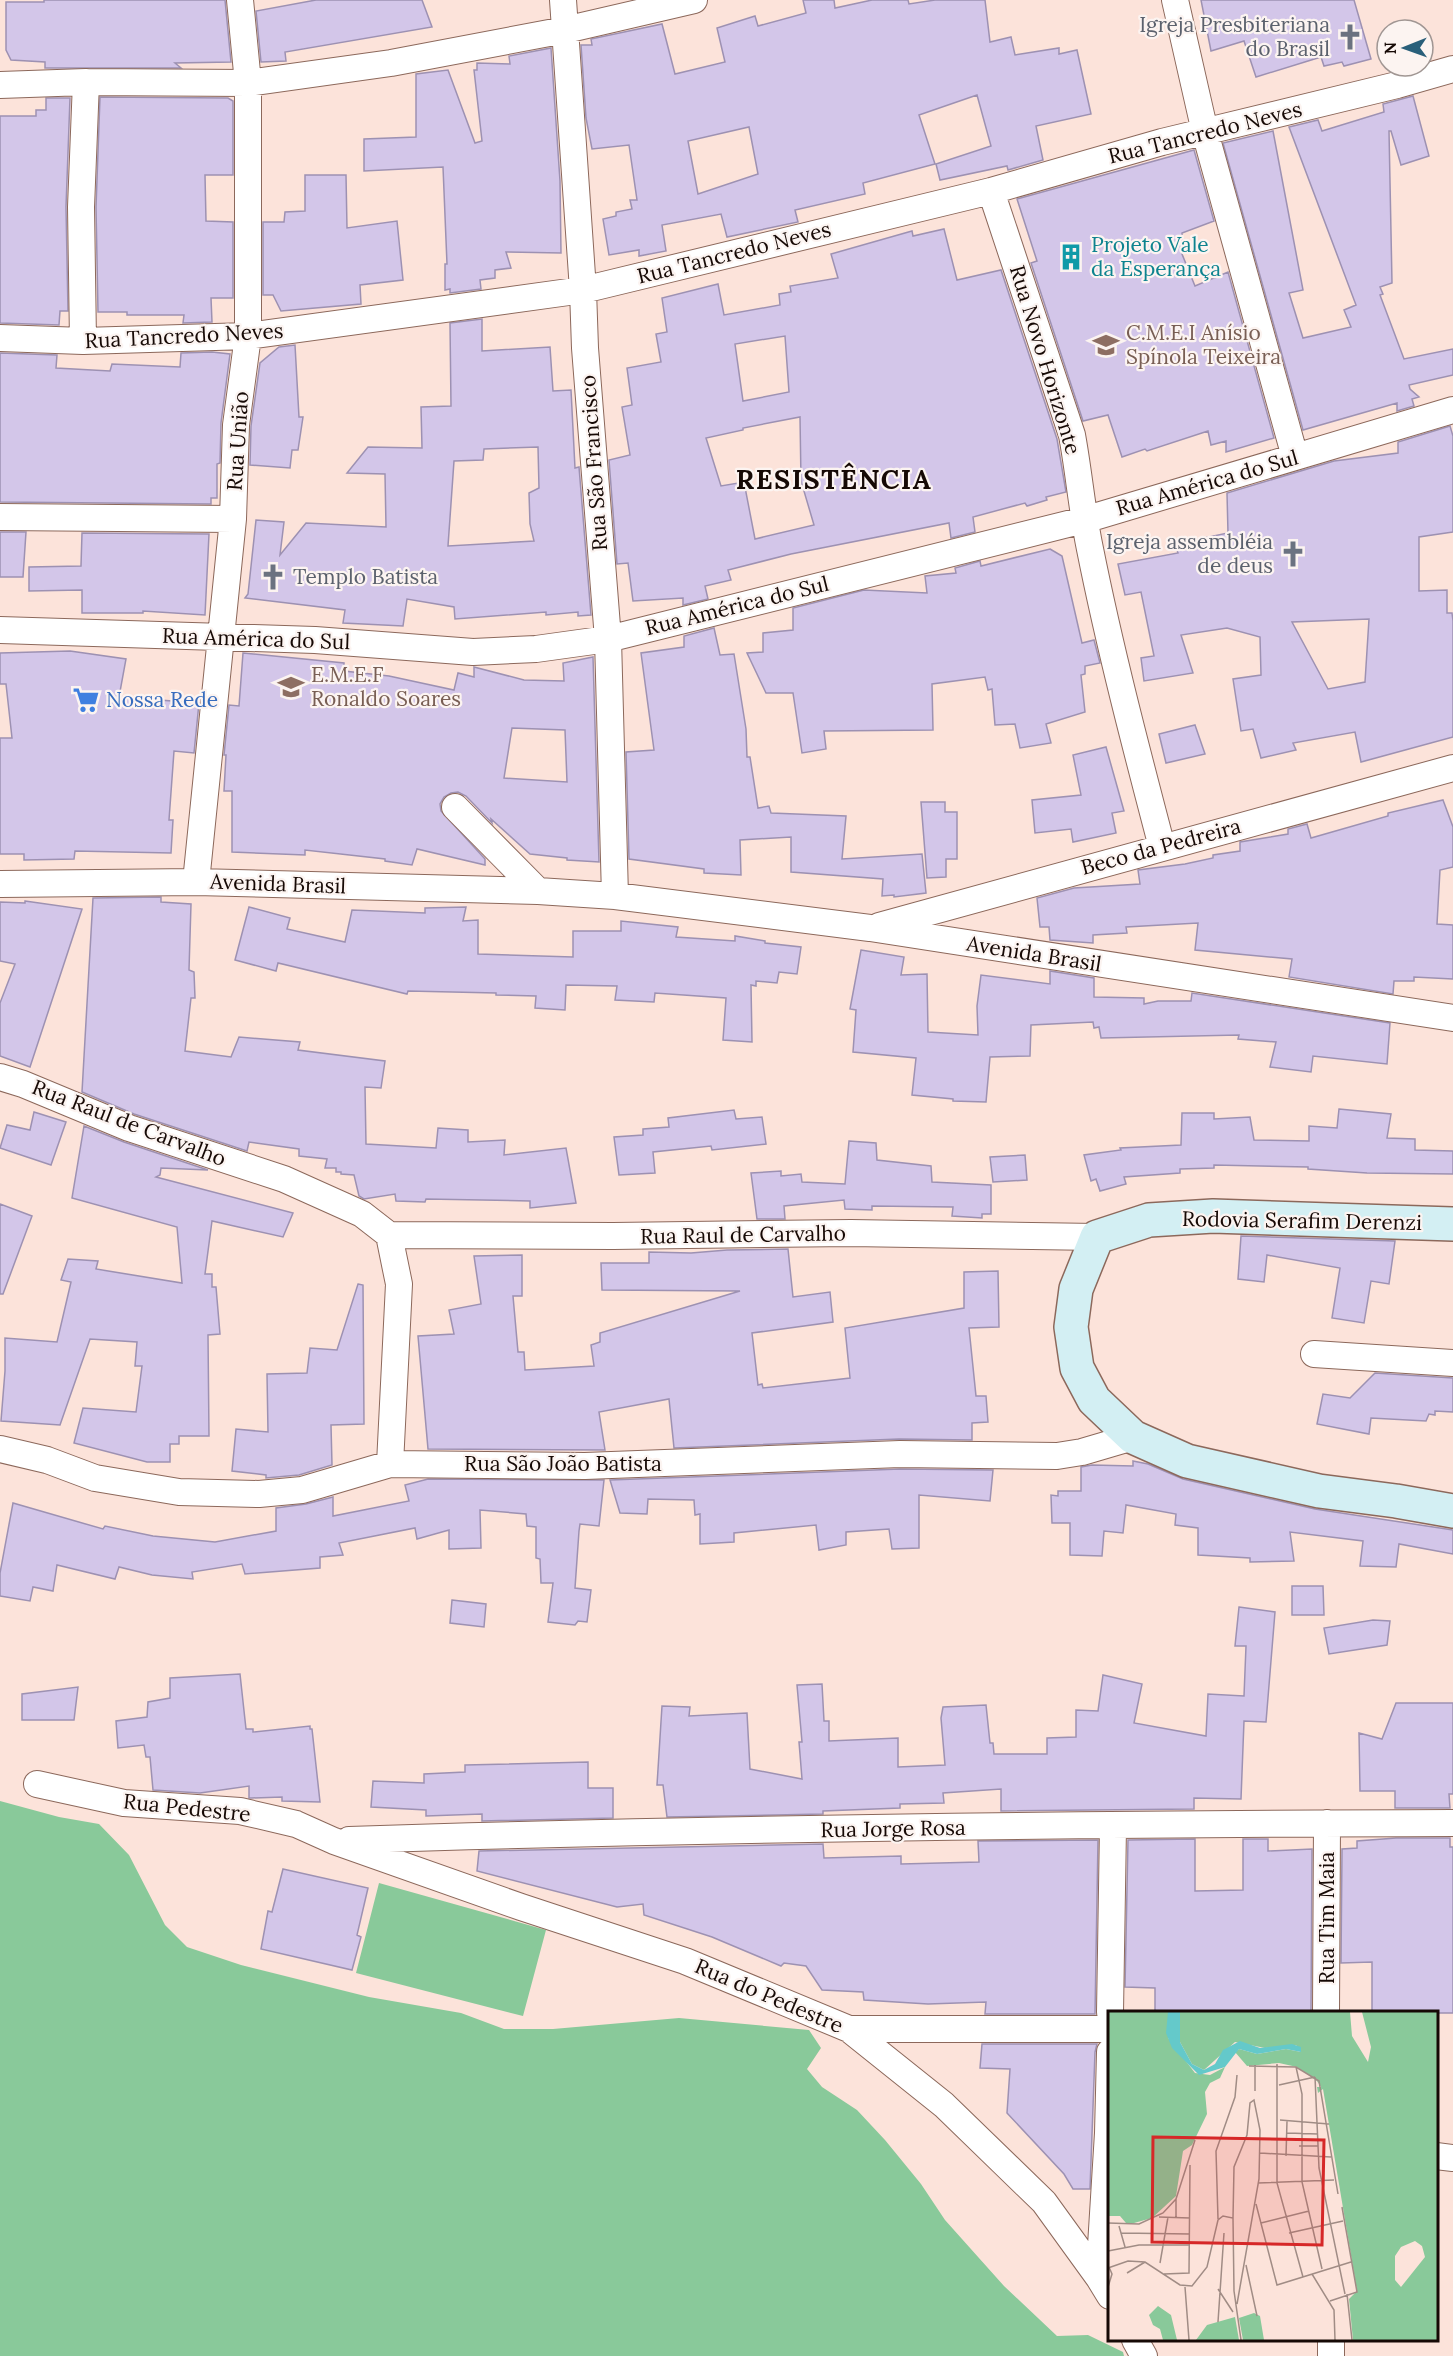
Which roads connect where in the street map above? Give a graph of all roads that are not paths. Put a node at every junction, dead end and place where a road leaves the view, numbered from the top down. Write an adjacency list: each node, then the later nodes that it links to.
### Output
1 (240, 0): 8 (street, Rua União)
2 (563, 0): 5 (street, Rua São Francisco)
3 (694, 0): 5 (street)
4 (1175, 0): 10 (street)
5 (565, 30): 8 (street); 12 (street, Rua São Francisco)
6 (1453, 69): 10 (street, Rua Tancredo Neves)
7 (86, 82): 8 (street); 9 (street); 15 (street)
8 (248, 83): 13 (street, Rua União)
9 (0, 85)
10 (1205, 132): 11 (street, Rua Tancredo Neves); 17 (street)
11 (991, 190): 12 (street, Rua Tancredo Neves); 20 (street, Rua Novo Horizonte)
12 (583, 290): 13 (street, Rua Tancredo Neves); 23 (street, Rua São Francisco)
13 (248, 336): 15 (street, Rua Tancredo Neves); 19 (street, Rua União)
14 (0, 338): 15 (street, Rua Tancredo Neves)
15 (83, 341)
16 (1453, 410): 17 (street, Rua América do Sul)
17 (1295, 457): 20 (street, Rua América do Sul)
18 (0, 517): 19 (street)
19 (233, 519): 22 (street, Rua União)
20 (1084, 520): 23 (street, Rua América do Sul); 26 (street, Rua Novo Horizonte)
21 (0, 630): 22 (street, Rua América do Sul)
22 (222, 637): 23 (street, Rua América do Sul); 27 (street, Rua União)
23 (608, 639): 30 (street, Rua São Francisco)
24 (1453, 768): 26 (street, Beco da Pedreira)
25 (455, 807): 29 (street)
26 (1162, 847): 31 (street, Beco da Pedreira)
27 (196, 882): 28 (street, Avenida Brasil); 29 (street, Avenida Brasil)
28 (0, 884)
29 (548, 891): 30 (street, Avenida Brasil)
30 (615, 896): 31 (street, Avenida Brasil)
31 (870, 928): 32 (street, Avenida Brasil)
32 (1453, 1018)
33 (0, 1077): 35 (street, Rua Raul de Carvalho)
34 (1453, 1224): 36 (main road, Rodovia Serafim Derenzi)
35 (389, 1235): 36 (street, Rua Raul de Carvalho); 41 (street)
36 (1097, 1237): 39 (main road)
37 (1314, 1354): 38 (street)
38 (1453, 1363)
39 (1134, 1437): 41 (street, Rua São João Batista); 42 (main road)
40 (0, 1449): 41 (street, Rua São João Batista)
41 (390, 1464)
42 (1453, 1511)
43 (37, 1784): 47 (street, Rua Pedestre)
44 (1327, 1822): 45 (street, Rua Jorge Rosa); 46 (street, Rua Jorge Rosa); 49 (street, Rua Tim Maia)
45 (1453, 1823)
46 (1113, 1827): 47 (street, Rua Jorge Rosa); 48 (street)
47 (334, 1841): 50 (street, Rua do Pedestre)
48 (1110, 2011)
49 (1326, 2011)
50 (849, 2029): 51 (street); 55 (street, Rua do Pedestre)
51 (1108, 2029)
52 (1438, 2156): 53 (street)
53 (1453, 2158)
54 (1108, 2164): 55 (street)
55 (1104, 2287)
56 (1136, 2341): 57 (street)
57 (1144, 2356)

